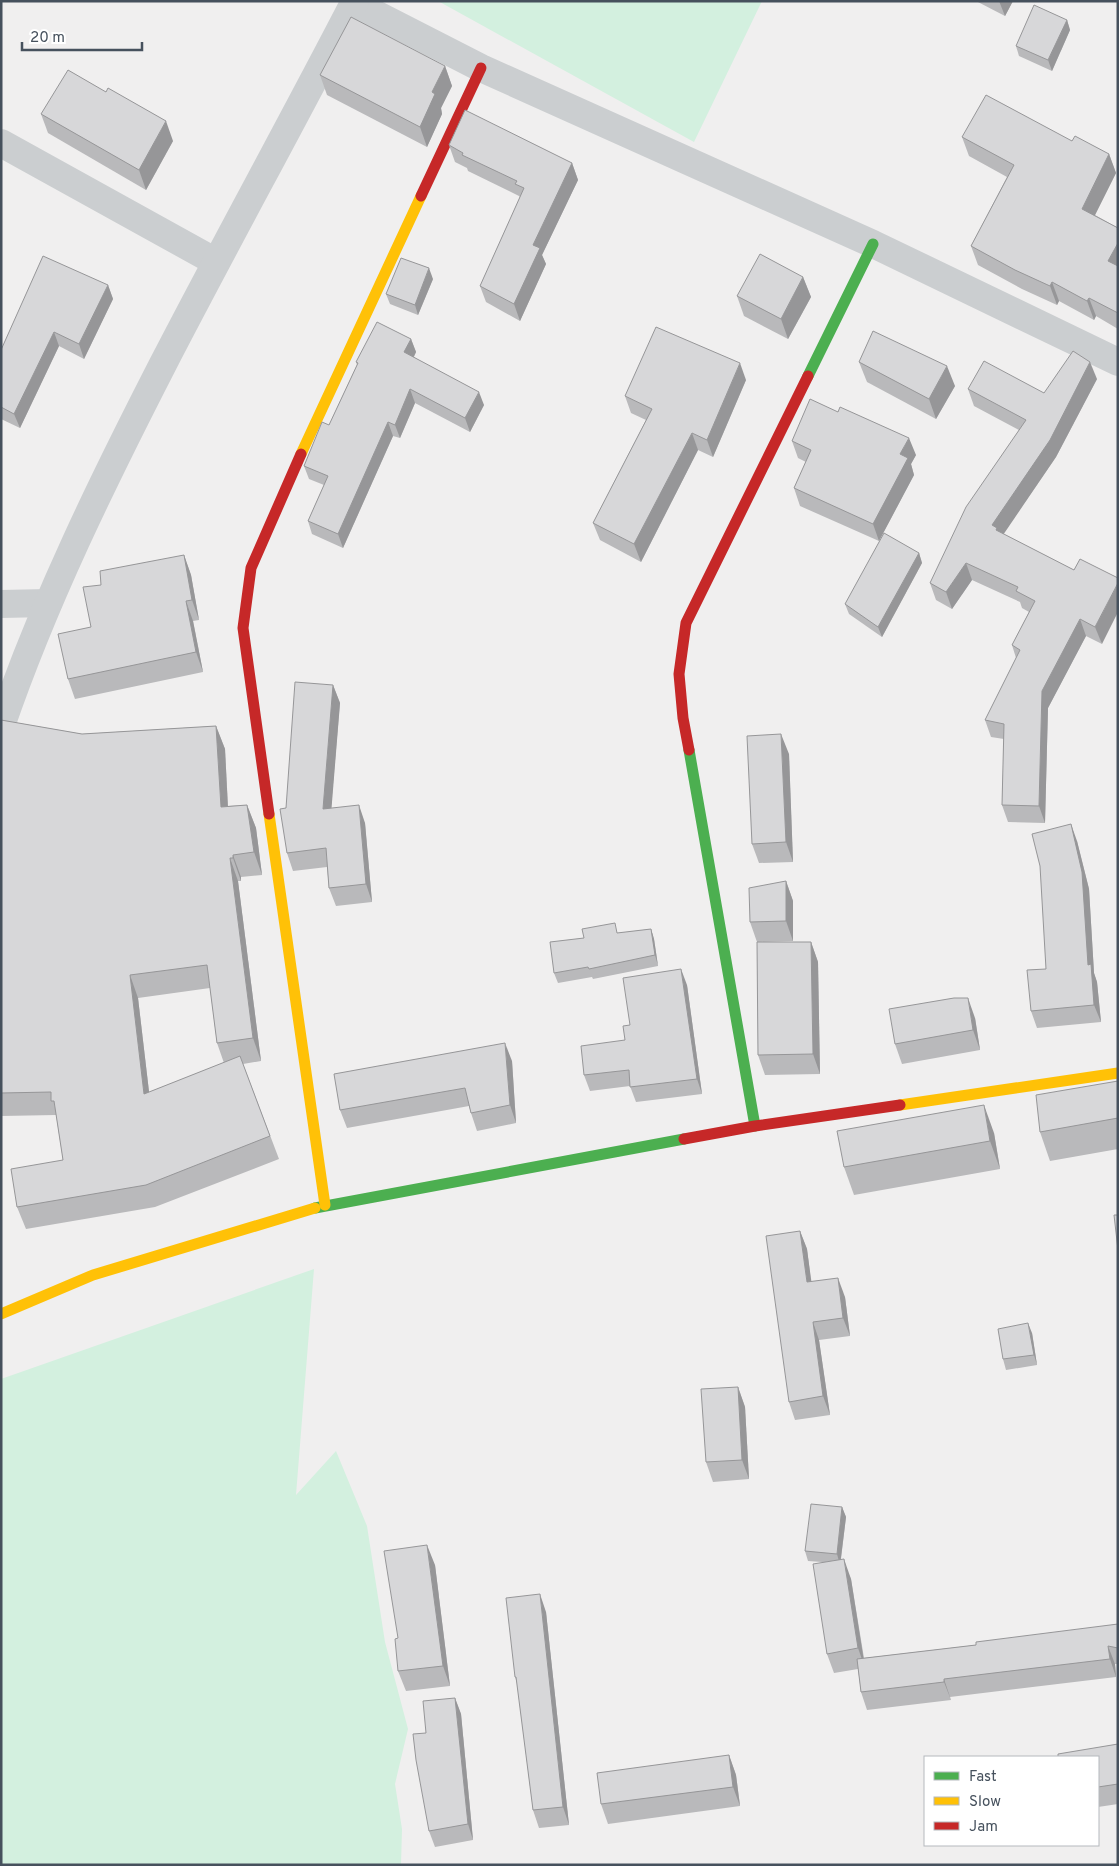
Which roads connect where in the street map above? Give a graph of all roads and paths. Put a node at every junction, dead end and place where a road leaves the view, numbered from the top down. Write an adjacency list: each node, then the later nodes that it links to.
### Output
1 (355, 2): 2 (street); 5 (street)
2 (481, 68): 4 (street); 12 (street)
3 (1, 143): 5 (street)
4 (873, 244): 6 (street); 11 (street)
5 (216, 262): 7 (street)
6 (1118, 362)
7 (48, 603): 8 (street); 9 (street)
8 (1, 604)
9 (1, 726)
10 (1118, 1073): 11 (street)
11 (755, 1126): 12 (street)
12 (325, 1206): 13 (street)
13 (1, 1314)

